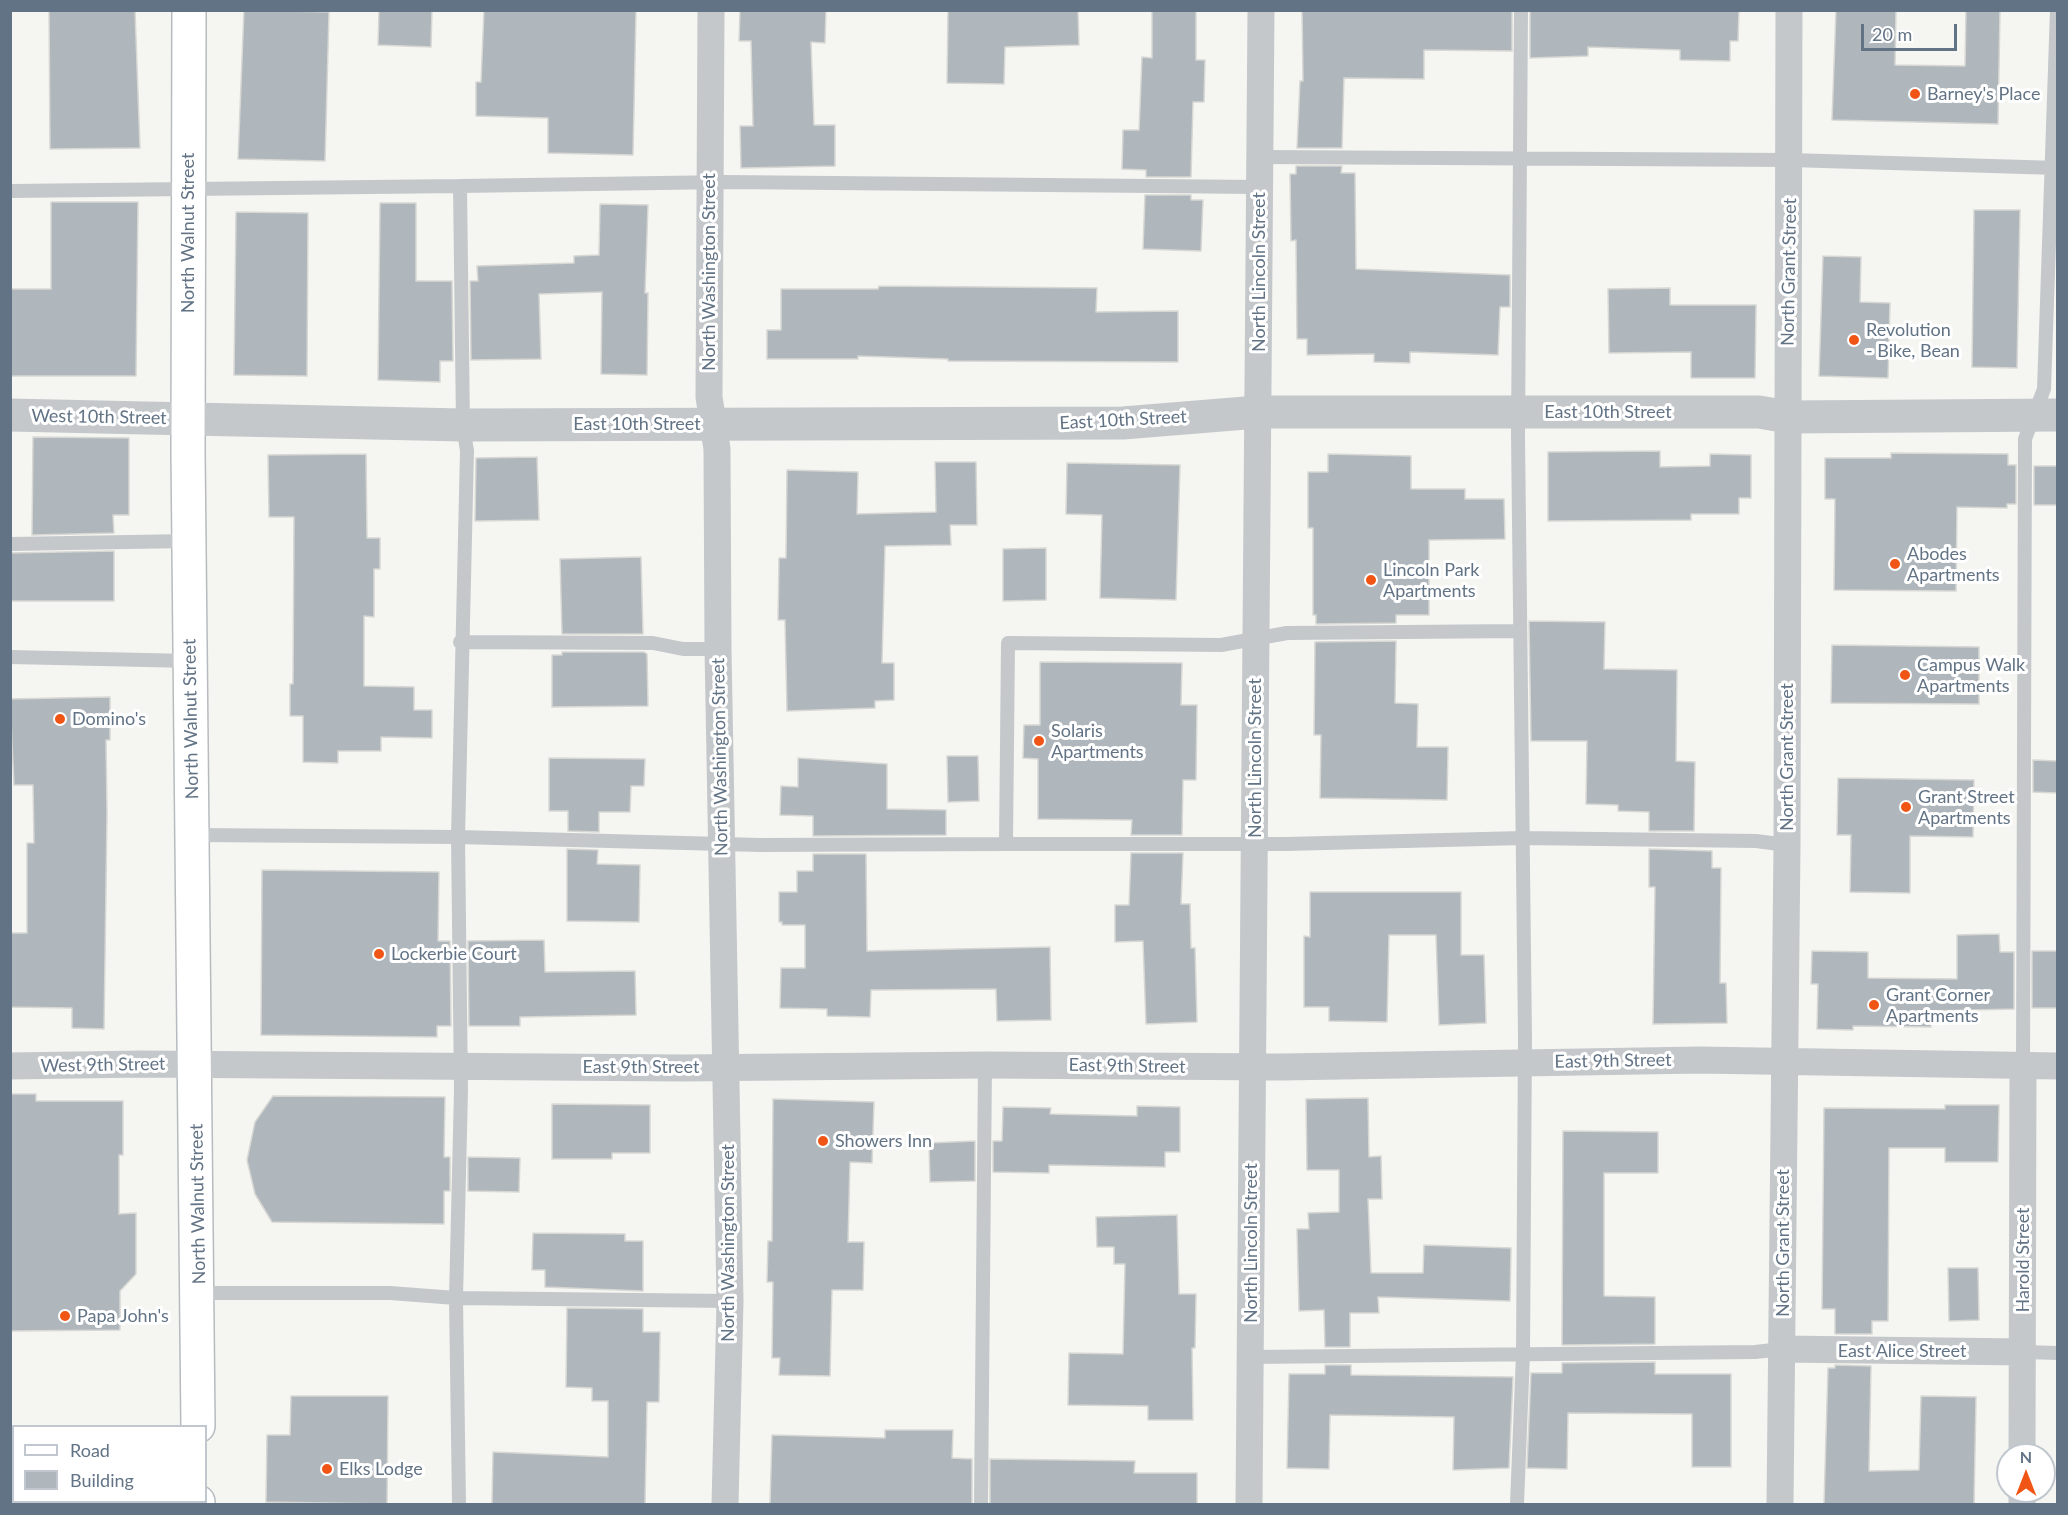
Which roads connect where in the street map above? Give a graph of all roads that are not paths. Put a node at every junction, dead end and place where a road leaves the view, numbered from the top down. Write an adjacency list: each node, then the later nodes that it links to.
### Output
1 (189, 10): 14 (main road, North Walnut Street)
2 (711, 10): 11 (street, North Washington Street)
3 (1261, 10): 7 (street, North Lincoln Street)
4 (1521, 10): 8 (lane)
5 (1788, 10): 9 (street, North Grant Street)
6 (2058, 10): 10 (lane)
7 (1260, 157): 8 (lane); 13 (street, North Lincoln Street)
8 (1520, 158): 9 (lane); 16 (lane)
9 (1790, 159): 10 (lane); 20 (street, North Grant Street)
10 (2055, 168): 19 (lane)
11 (710, 182): 12 (lane); 13 (lane); 22 (street, North Washington Street)
12 (460, 186): 14 (lane); 23 (lane)
13 (1259, 187): 17 (street, North Lincoln Street)
14 (189, 190): 15 (lane); 21 (main road, North Walnut Street)
15 (10, 191)
16 (1519, 411): 17 (street, East 10th Street); 20 (street, East 10th Street); 26 (lane)
17 (1258, 412): 22 (street, East 10th Street); 27 (street, North Lincoln Street)
18 (10, 415): 21 (street, West 10th Street)
19 (2046, 416): 20 (street, East 10th Street); 45 (lane)
20 (1788, 417): 38 (street, North Grant Street)
21 (188, 420): 23 (street, East 10th Street); 24 (main road, North Walnut Street)
22 (711, 424): 23 (street, East 10th Street); 29 (street, North Washington Street)
23 (462, 425): 28 (lane)
24 (189, 541): 25 (lane); 31 (main road, North Walnut Street)
25 (10, 544)
26 (1520, 631): 27 (lane); 34 (lane)
27 (1256, 640): 36 (lane); 37 (street, North Lincoln Street)
28 (460, 642): 29 (lane); 33 (lane)
29 (718, 649): 35 (street, North Washington Street)
30 (10, 657): 31 (lane)
31 (191, 661): 32 (main road, North Walnut Street)
32 (193, 835): 33 (lane); 41 (main road, North Walnut Street)
33 (458, 837): 35 (lane); 42 (lane)
34 (1522, 838): 37 (lane); 38 (lane); 40 (lane)
35 (722, 844): 36 (lane); 47 (street, North Washington Street)
36 (1006, 844): 37 (lane)
37 (1254, 844): 48 (street, North Lincoln Street)
38 (1787, 845): 39 (street, North Grant Street)
39 (1784, 1061): 40 (street, East 9th Street); 45 (street, East 9th Street); 52 (street, North Grant Street)
40 (1523, 1063): 48 (street, East 9th Street); 55 (lane)
41 (196, 1064): 42 (street, East 9th Street); 44 (street, West 9th Street); 49 (main road, North Walnut Street)
42 (460, 1065): 47 (street, East 9th Street); 50 (lane)
43 (986, 1065): 47 (street, East 9th Street); 48 (street, East 9th Street); 61 (lane)
44 (10, 1066)
45 (2022, 1066): 46 (street, East 9th Street); 53 (street, Harold Street)
46 (2058, 1066)
47 (726, 1067): 51 (street, North Washington Street)
48 (1252, 1067): 56 (street, North Lincoln Street)
49 (199, 1293): 50 (lane); 57 (main road, North Walnut Street)
50 (456, 1298): 51 (lane); 59 (lane)
51 (730, 1301): 60 (street, North Washington Street)
52 (1782, 1349): 53 (street, East Alice Street); 55 (lane); 64 (street, North Grant Street)
53 (2022, 1352): 54 (lane); 58 (street, Harold Street)
54 (2058, 1353)
55 (1523, 1354): 56 (lane); 63 (lane)
56 (1250, 1357): 62 (street, North Lincoln Street)
57 (198, 1425)
58 (2022, 1443)
59 (459, 1504)
60 (725, 1504)
61 (981, 1504)
62 (1249, 1504)
63 (1517, 1504)
64 (1780, 1504)

